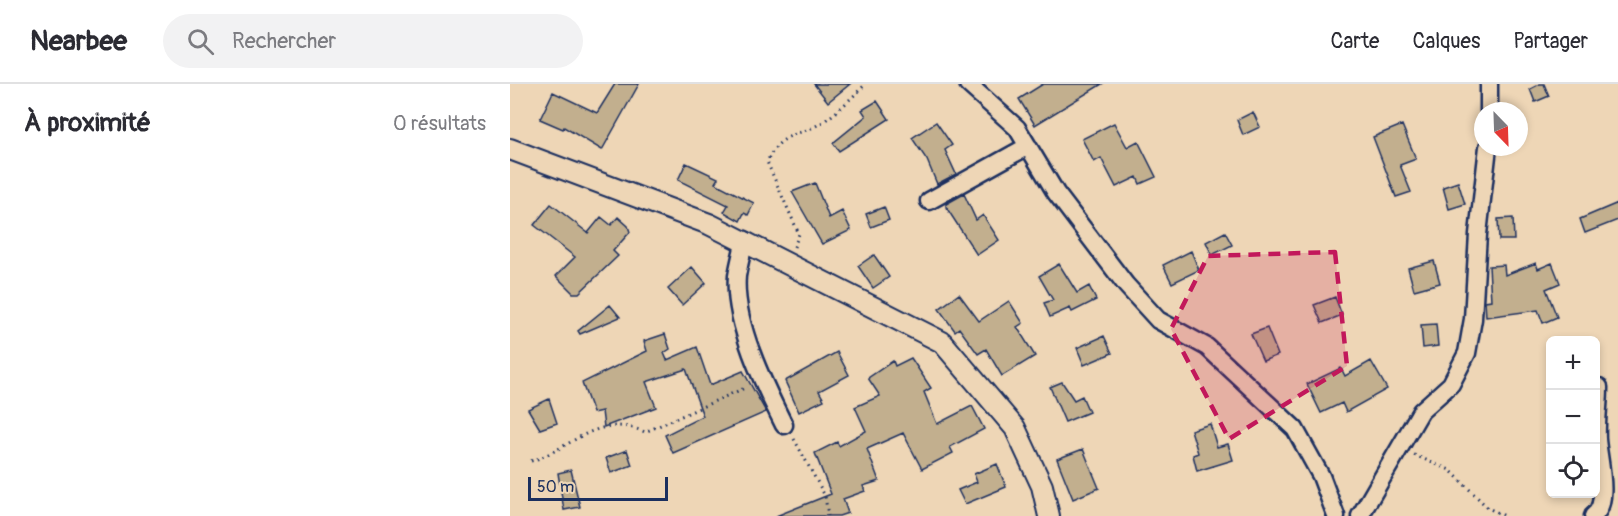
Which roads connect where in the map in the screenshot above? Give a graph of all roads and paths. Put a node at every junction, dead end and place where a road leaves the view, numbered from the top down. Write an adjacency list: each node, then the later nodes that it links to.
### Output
1 (866, 84): 10 (path)
2 (968, 84): 5 (street)
3 (1490, 84): 4 (street)
4 (1489, 102)
5 (1028, 146): 8 (street); 18 (street)
6 (510, 149): 9 (street)
7 (1487, 156): 14 (street)
8 (929, 201)
9 (745, 240): 10 (street); 11 (street)
10 (787, 263): 17 (street)
11 (762, 380): 13 (street); 15 (path)
12 (1599, 390): 21 (street)
13 (784, 425): 16 (path)
14 (1399, 450): 19 (street); 20 (path)
15 (531, 461)
16 (828, 516)
17 (1049, 516)
18 (1336, 516)
19 (1360, 516)
20 (1505, 516)
21 (1593, 516)

